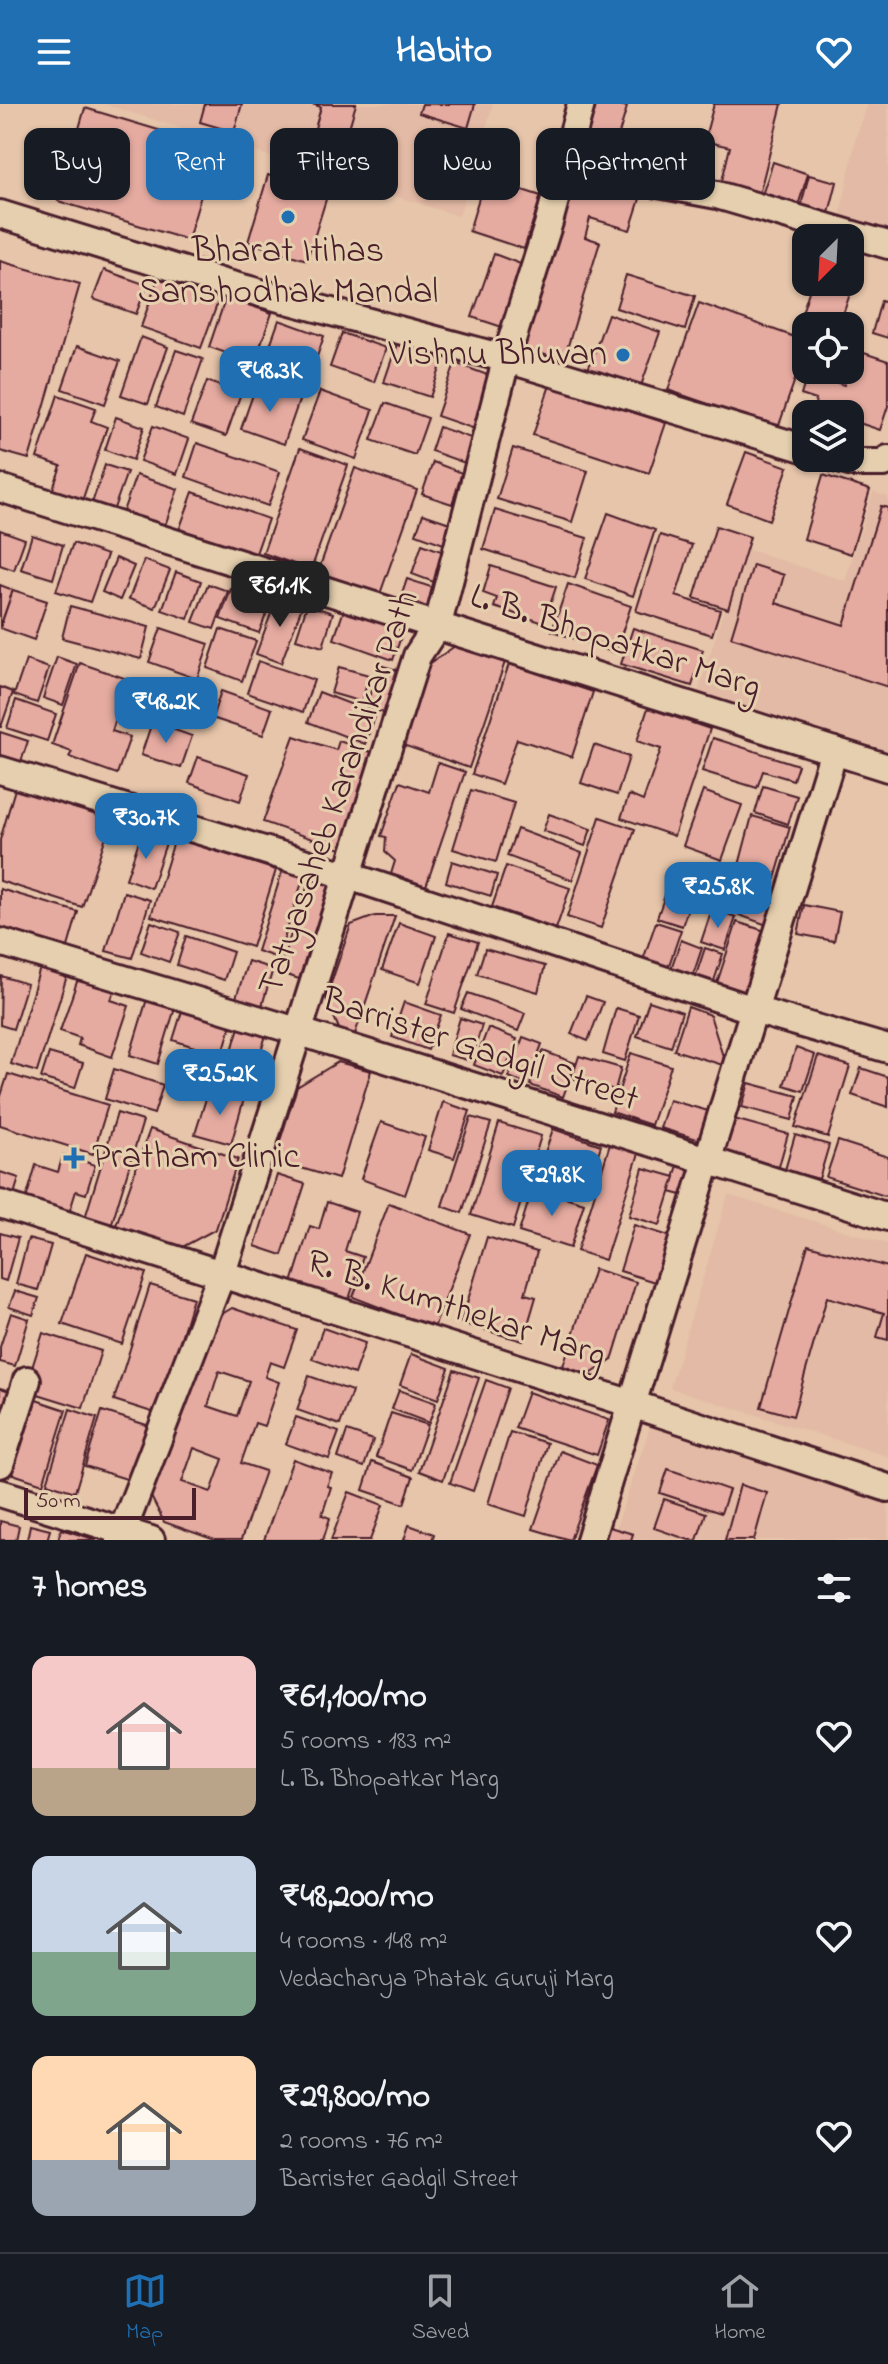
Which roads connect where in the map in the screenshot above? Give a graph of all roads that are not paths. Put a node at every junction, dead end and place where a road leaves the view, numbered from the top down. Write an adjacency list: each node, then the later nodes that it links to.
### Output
1 (581, 104): 2 (street, Tatyasaheb Karandikar Path)
2 (575, 128)
3 (715, 195): 6 (street)
4 (554, 200): 7 (street, Tatyasaheb Karandikar Path)
5 (0, 214): 7 (street)
6 (888, 245)
7 (507, 359): 8 (street); 12 (street, Tatyasaheb Karandikar Path)
8 (792, 445)
9 (888, 459): 10 (street)
10 (864, 463)
11 (0, 488): 12 (street, L. B. Bhopatkar Marg)
12 (438, 624): 13 (street, L. B. Bhopatkar Marg); 16 (street, Tatyasaheb Karandikar Path)
13 (834, 751): 14 (street, L. B. Bhopatkar Marg); 18 (street)
14 (888, 768)
15 (0, 770): 16 (street)
16 (346, 875): 18 (street); 19 (street, Tatyasaheb Karandikar Path)
17 (0, 942): 19 (street, Barrister Gadgil Street)
18 (754, 1010): 20 (street); 21 (street)
19 (297, 1031): 21 (street, Barrister Gadgil Street); 24 (street, Tatyasaheb Karandikar Path)
20 (888, 1049)
21 (707, 1161): 23 (street, Barrister Gadgil Street); 26 (street)
22 (0, 1204): 24 (street, R. B. Kumthekar Marg)
23 (888, 1217)
24 (222, 1273): 26 (street, R. B. Kumthekar Marg); 30 (street, Tatyasaheb Karandikar Path)
25 (27, 1380): 27 (street)
26 (632, 1404): 28 (street, R. B. Kumthekar Marg); 32 (street)
27 (0, 1464)
28 (888, 1488)
29 (0, 1493): 30 (street)
30 (120, 1535): 31 (street)
31 (151, 1540)
32 (590, 1540)

